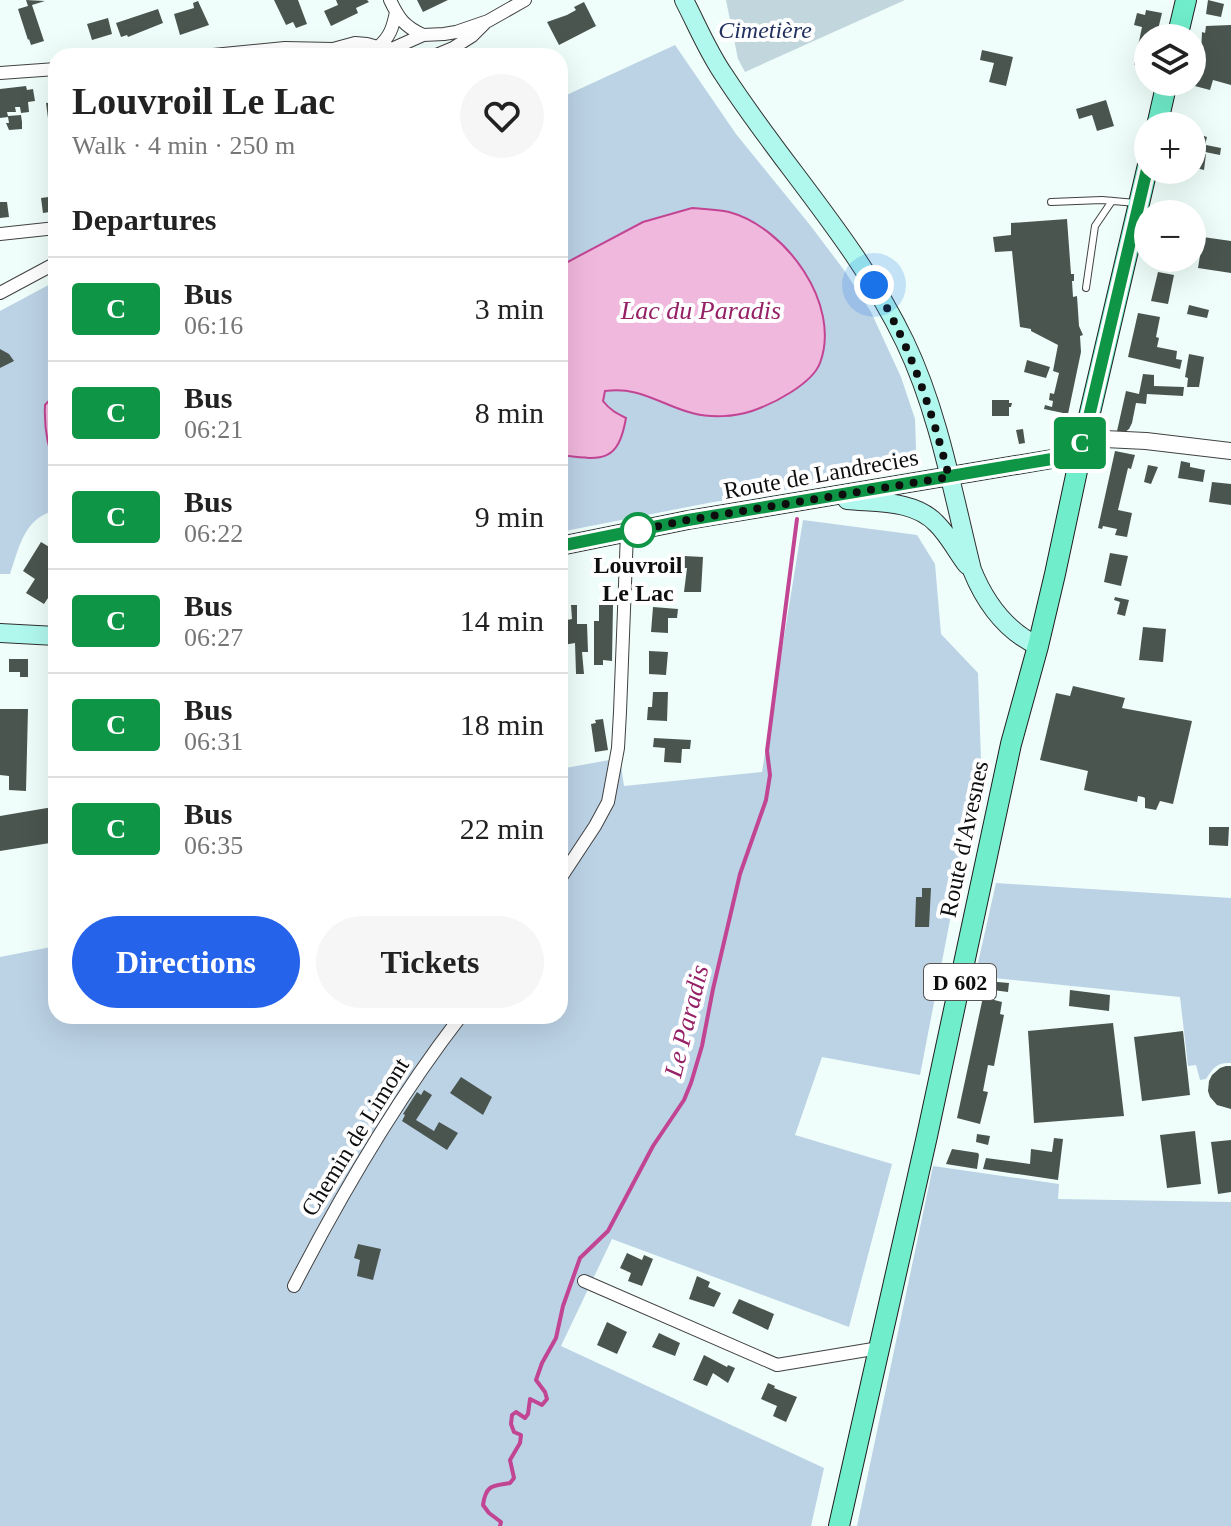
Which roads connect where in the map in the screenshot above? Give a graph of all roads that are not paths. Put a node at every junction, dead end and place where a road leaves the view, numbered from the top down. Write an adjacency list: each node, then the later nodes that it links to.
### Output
1 (684, 0): 28 (main road)
2 (1186, 0): 6 (main road)
3 (519, 1): 5 (street)
4 (393, 6): 7 (street); 8 (street)
5 (488, 21): 7 (street); 13 (street)
6 (1180, 24)
7 (429, 35): 8 (street); 12 (street)
8 (378, 47): 11 (street)
9 (285, 48): 10 (street)
10 (312, 48)
11 (347, 48)
12 (439, 48)
13 (453, 48)
14 (0, 65): 16 (street)
15 (48, 70): 16 (street)
16 (0, 73)
17 (1112, 201): 18 (lane); 19 (lane); 24 (lane)
18 (1051, 202)
19 (1134, 203)
20 (1134, 224): 26 (main road, Route d'Avesnes / D 602)
21 (48, 229): 22 (street)
22 (0, 234)
23 (48, 267): 25 (street)
24 (1086, 288)
25 (0, 293)
26 (1084, 438): 27 (street); 28 (main road, Route de Landrecies); 35 (main road, Route d'Avesnes / D 602)
27 (1231, 451)
28 (949, 477): 29 (main road, Route de Landrecies); 32 (main road)
29 (821, 498): 30 (main road, Route de Landrecies); 32 (main road)
30 (627, 533): 31 (main road, Route de Landrecies); 36 (street)
31 (568, 544)
32 (972, 570): 35 (main road)
33 (0, 633): 34 (main road)
34 (48, 636)
35 (1038, 646): 40 (main road, Route d'Avesnes / D 602)
36 (568, 867)
37 (455, 1024): 39 (street, Chemin de Limont)
38 (584, 1281): 40 (street)
39 (294, 1286)
40 (879, 1348): 41 (main road, Route d'Avesnes / D 602)
41 (839, 1526)

